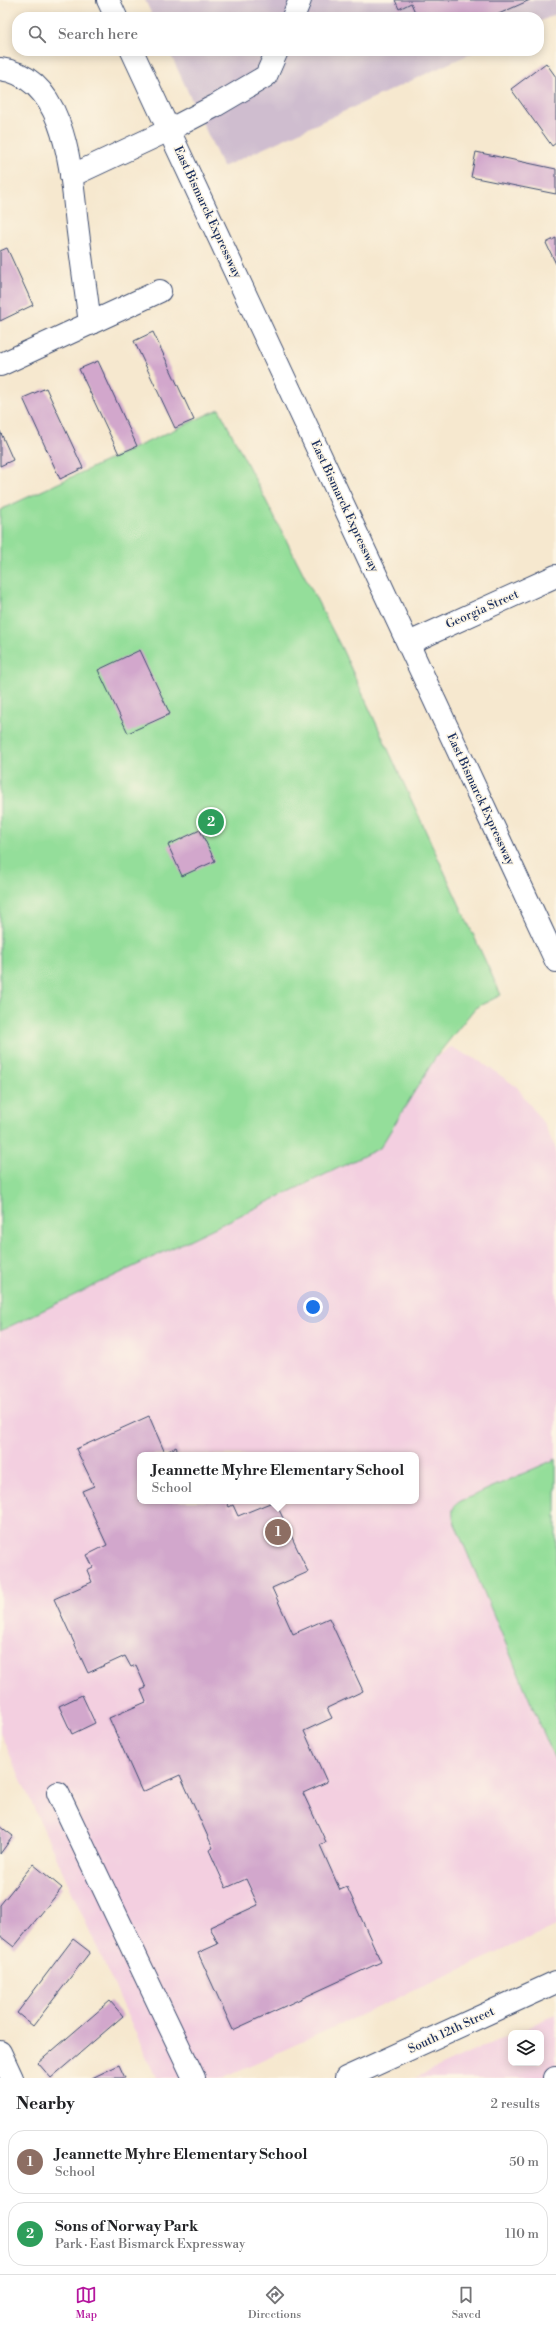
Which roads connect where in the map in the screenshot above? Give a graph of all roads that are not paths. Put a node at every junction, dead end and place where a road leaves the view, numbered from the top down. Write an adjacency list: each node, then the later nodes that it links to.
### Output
1 (108, 0): 3 (main road)
2 (300, 0): 4 (main road)
3 (114, 12)
4 (295, 12)
5 (134, 56): 8 (main road, East Bismarck Expressway)
6 (275, 56): 8 (main road)
7 (0, 69): 9 (main road)
8 (169, 130): 9 (main road); 14 (main road, East Bismarck Expressway)
9 (71, 176): 11 (main road)
10 (160, 291): 11 (main road)
11 (90, 324): 12 (main road)
12 (0, 365)
13 (556, 576): 14 (main road, Georgia Street)
14 (409, 643): 15 (main road, East Bismarck Expressway)
15 (556, 961)
16 (58, 1793): 20 (main road)
17 (556, 1982): 21 (main road, South 12th Street)
18 (0, 2052): 19 (main road)
19 (12, 2078)
20 (194, 2078)
21 (346, 2078)

